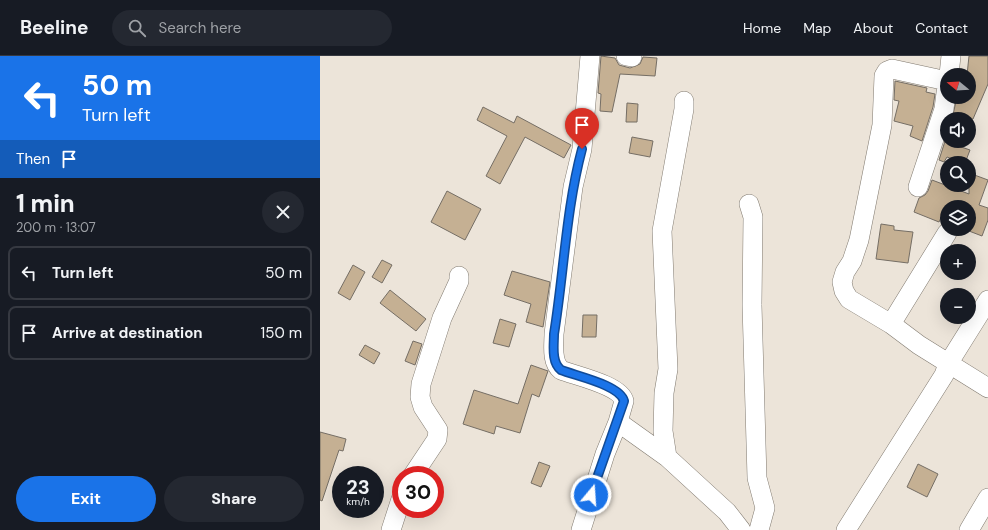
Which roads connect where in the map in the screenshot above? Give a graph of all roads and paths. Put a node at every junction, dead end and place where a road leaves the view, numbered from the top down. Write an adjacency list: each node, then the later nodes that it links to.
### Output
1 (590, 56): 15 (street)
2 (951, 56): 3 (street)
3 (949, 68)
4 (940, 79): 12 (street)
5 (684, 101): 16 (street)
6 (945, 104): 7 (street)
7 (918, 187)
8 (749, 204): 23 (street)
9 (945, 236): 12 (street)
10 (459, 276): 17 (street)
11 (988, 300): 13 (street)
12 (891, 324): 13 (street)
13 (948, 364): 14 (street); 24 (street)
14 (988, 388)
15 (618, 422): 16 (street); 21 (street)
16 (667, 457): 22 (street)
17 (419, 466)
18 (988, 498): 25 (street)
19 (395, 518): 20 (street)
20 (391, 530)
21 (581, 530)
22 (741, 530)
23 (759, 530)
24 (846, 530)
25 (970, 530)

